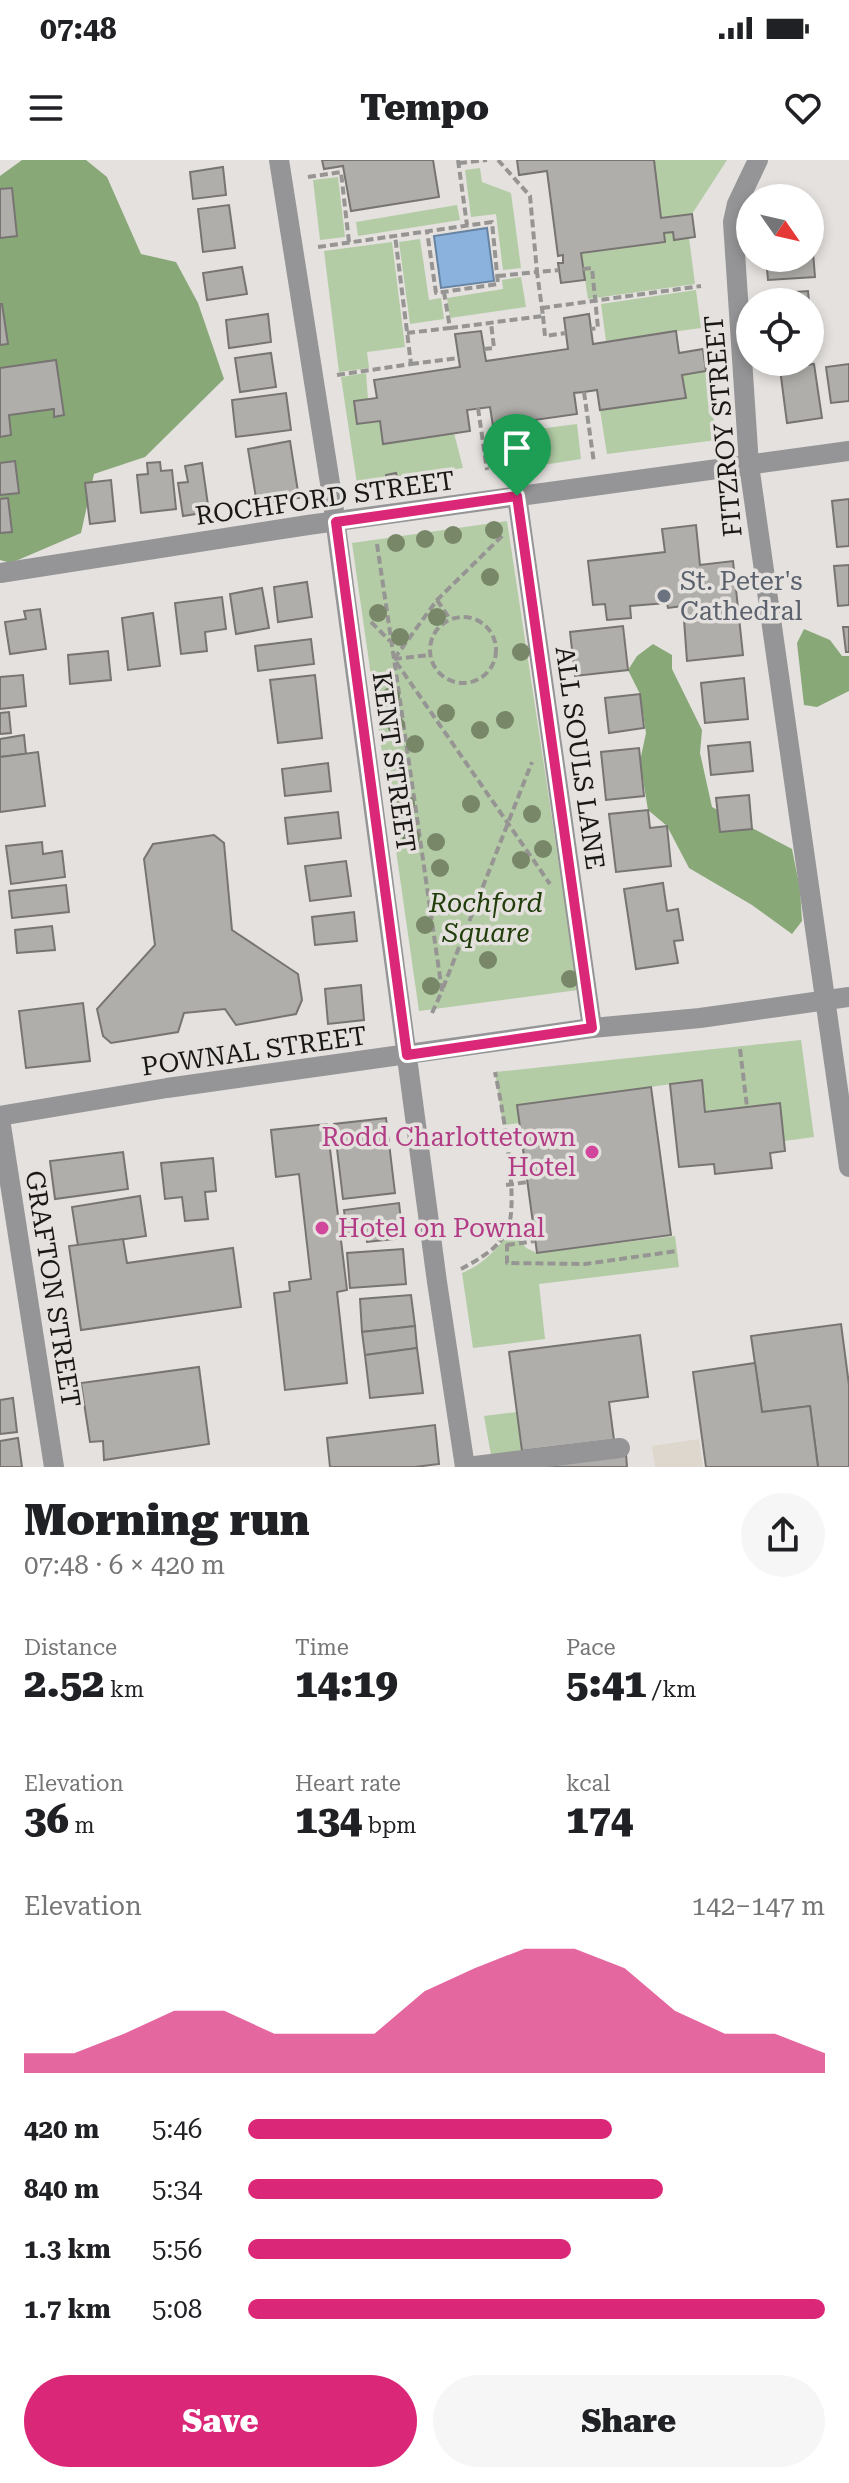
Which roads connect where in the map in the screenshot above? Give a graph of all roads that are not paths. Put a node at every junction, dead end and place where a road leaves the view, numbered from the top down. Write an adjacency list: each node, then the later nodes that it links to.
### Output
1 (279, 160): 6 (street, KENT STREET)
2 (758, 160): 4 (street, FITZROY STREET)
3 (849, 451): 4 (street, ROCHFORD STREET)
4 (749, 465): 5 (street, ROCHFORD STREET); 9 (street, FITZROY STREET)
5 (517, 496): 6 (street, ROCHFORD STREET); 10 (street, ALL SOULS LANE)
6 (336, 522): 7 (street, ROCHFORD STREET); 11 (street, KENT STREET)
7 (0, 573)
8 (849, 997): 9 (street, POWNAL STREET)
9 (825, 1001): 10 (street, POWNAL STREET); 13 (street, FITZROY STREET)
10 (592, 1028): 11 (street, POWNAL STREET)
11 (407, 1055): 12 (street, POWNAL STREET); 16 (street, KENT STREET)
12 (0, 1117): 15 (street, GRAFTON STREET)
13 (849, 1167)
14 (620, 1448): 16 (street)
15 (54, 1467)
16 (466, 1467)

